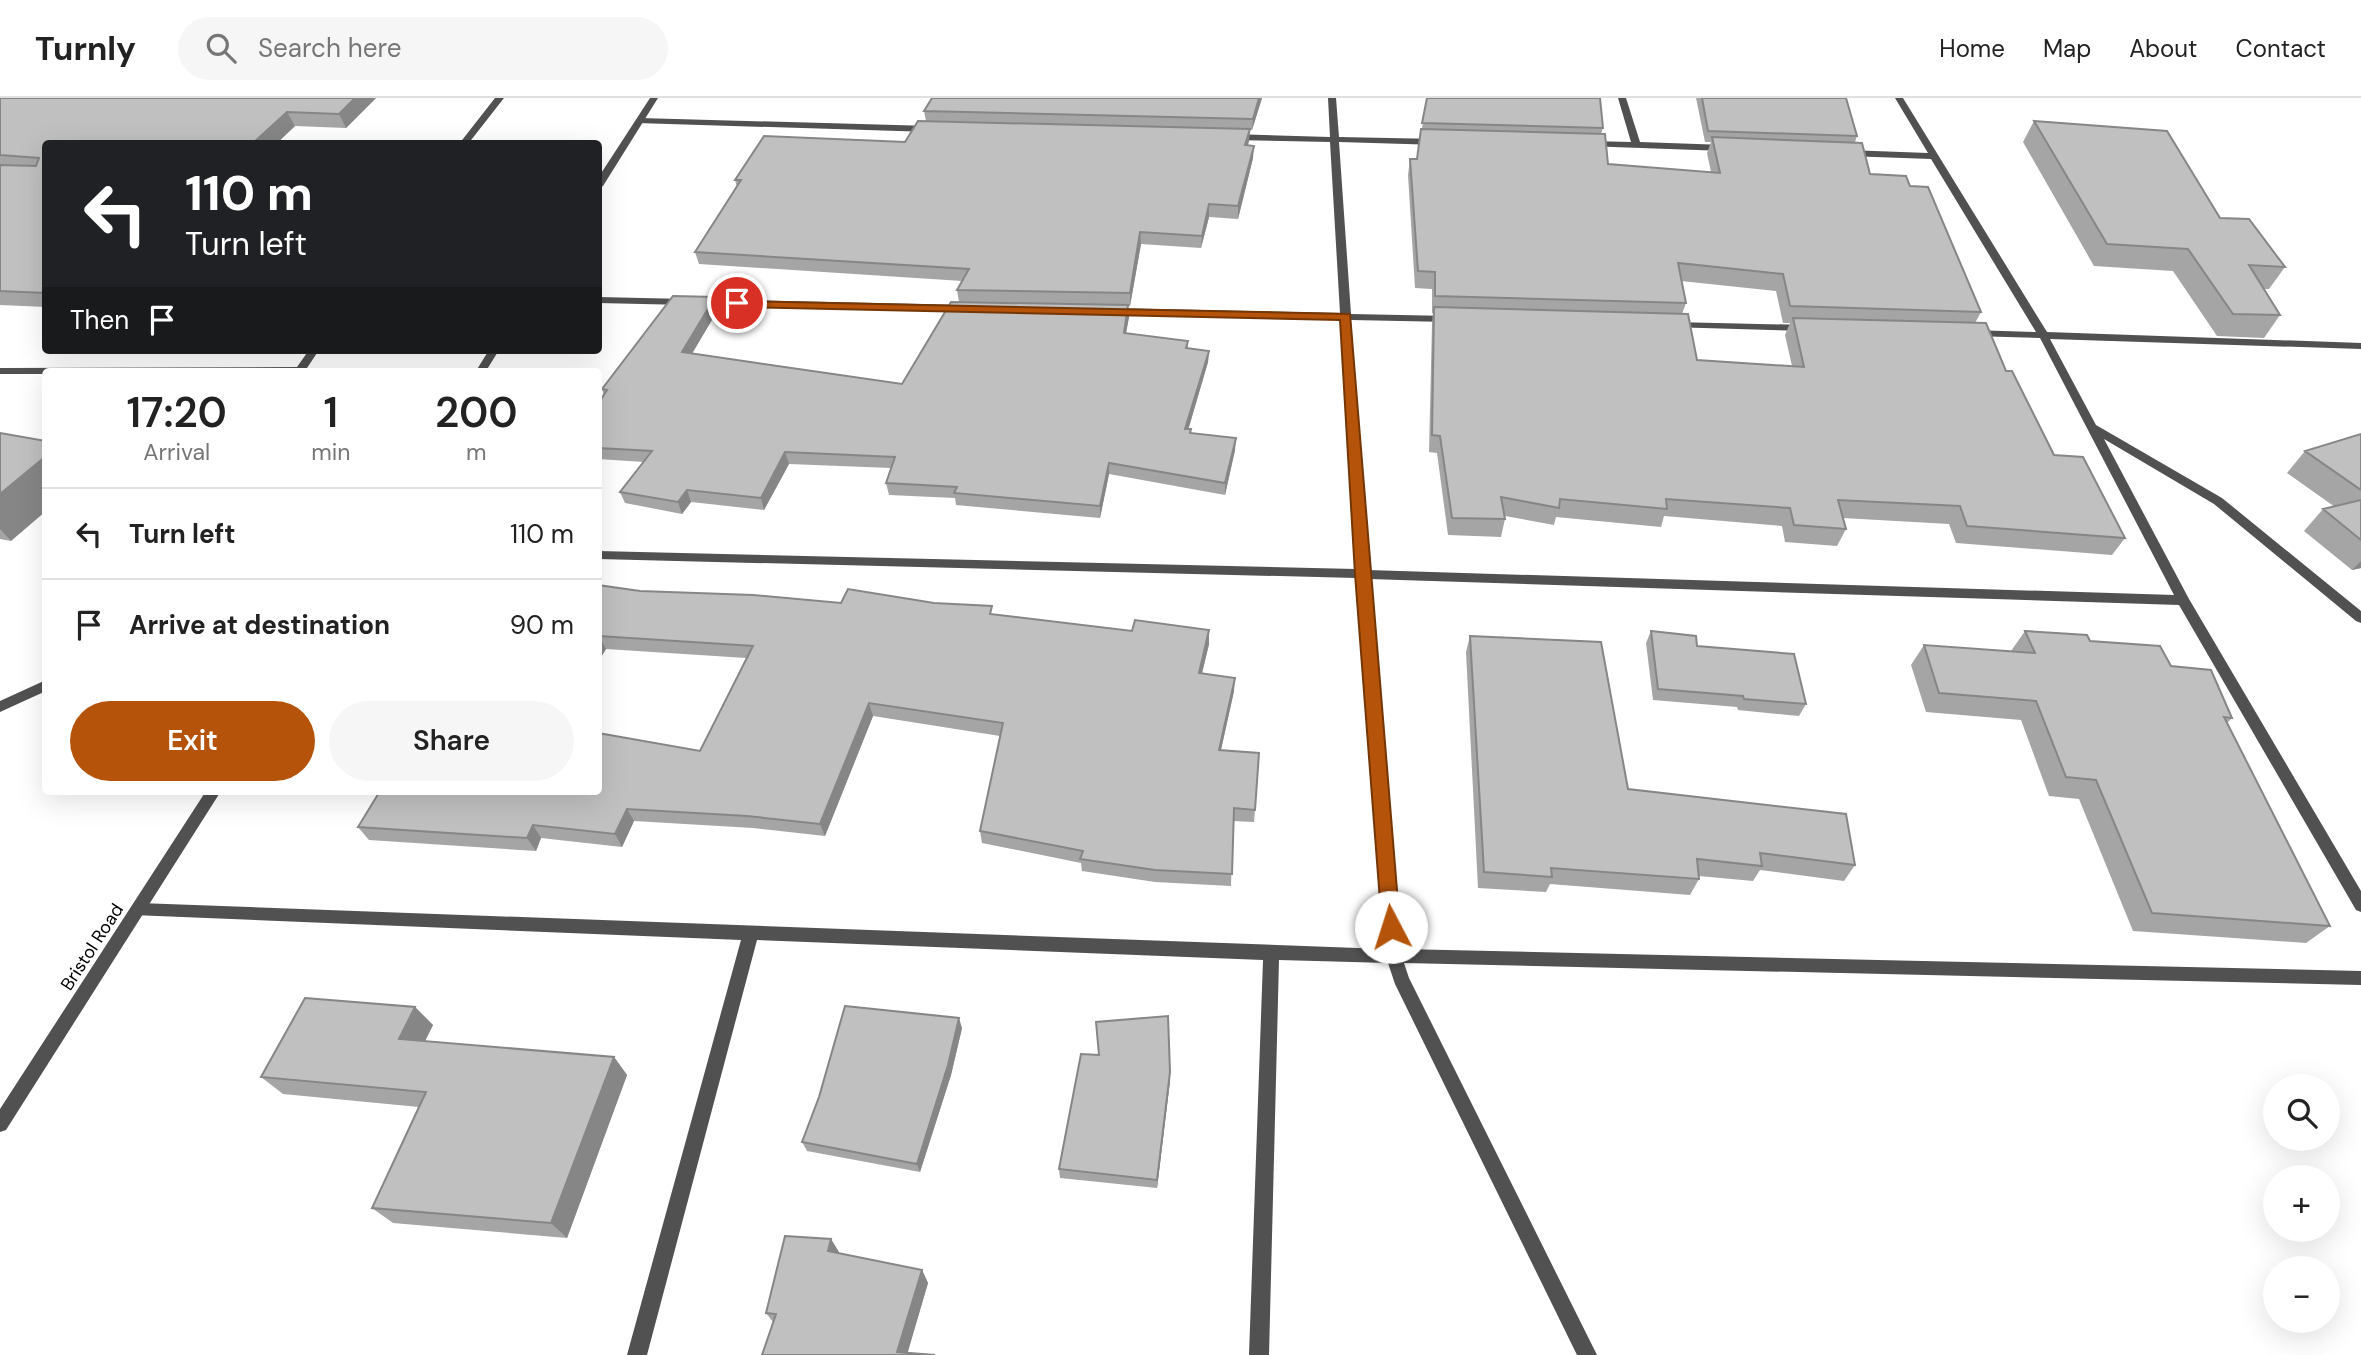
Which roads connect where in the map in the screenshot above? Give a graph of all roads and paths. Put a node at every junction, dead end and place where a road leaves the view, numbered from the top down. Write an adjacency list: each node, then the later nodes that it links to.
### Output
1 (500, 98): 9 (street)
2 (654, 98): 6 (street)
3 (1332, 98): 10 (street)
4 (1622, 98): 13 (street)
5 (1899, 98): 16 (street)
6 (640, 121): 7 (street); 17 (street)
7 (945, 130)
8 (1223, 137): 10 (street)
9 (466, 140)
10 (1334, 140): 11 (street); 21 (street)
11 (1444, 142)
12 (1581, 144): 13 (street)
13 (1636, 145): 14 (street)
14 (1731, 149)
15 (1840, 153): 16 (street)
16 (1935, 156): 26 (street)
17 (602, 180)
18 (602, 300): 19 (street)
19 (972, 308)
20 (1097, 311): 21 (street)
21 (1346, 316): 22 (street); 32 (street)
22 (1457, 319)
23 (1667, 325): 24 (street)
24 (1820, 329)
25 (1959, 332): 26 (street)
26 (2043, 335): 27 (street); 30 (street)
27 (2361, 346)
28 (0, 371): 29 (street)
29 (42, 371)
30 (2092, 427): 33 (street); 34 (street)
31 (602, 555): 32 (street)
32 (1362, 574): 33 (street); 42 (street)
33 (2183, 600): 38 (street)
34 (2361, 618)
35 (42, 687): 36 (street)
36 (0, 707)
37 (211, 795): 39 (street, Bristol Road)
38 (2361, 905)
39 (139, 910): 40 (street); 44 (street, Bristol Road)
40 (751, 933): 41 (street); 45 (street)
41 (1271, 953): 42 (street); 46 (street)
42 (1393, 954): 43 (street); 47 (street)
43 (2361, 978)
44 (0, 1124)
45 (638, 1355)
46 (1259, 1355)
47 (1587, 1355)

